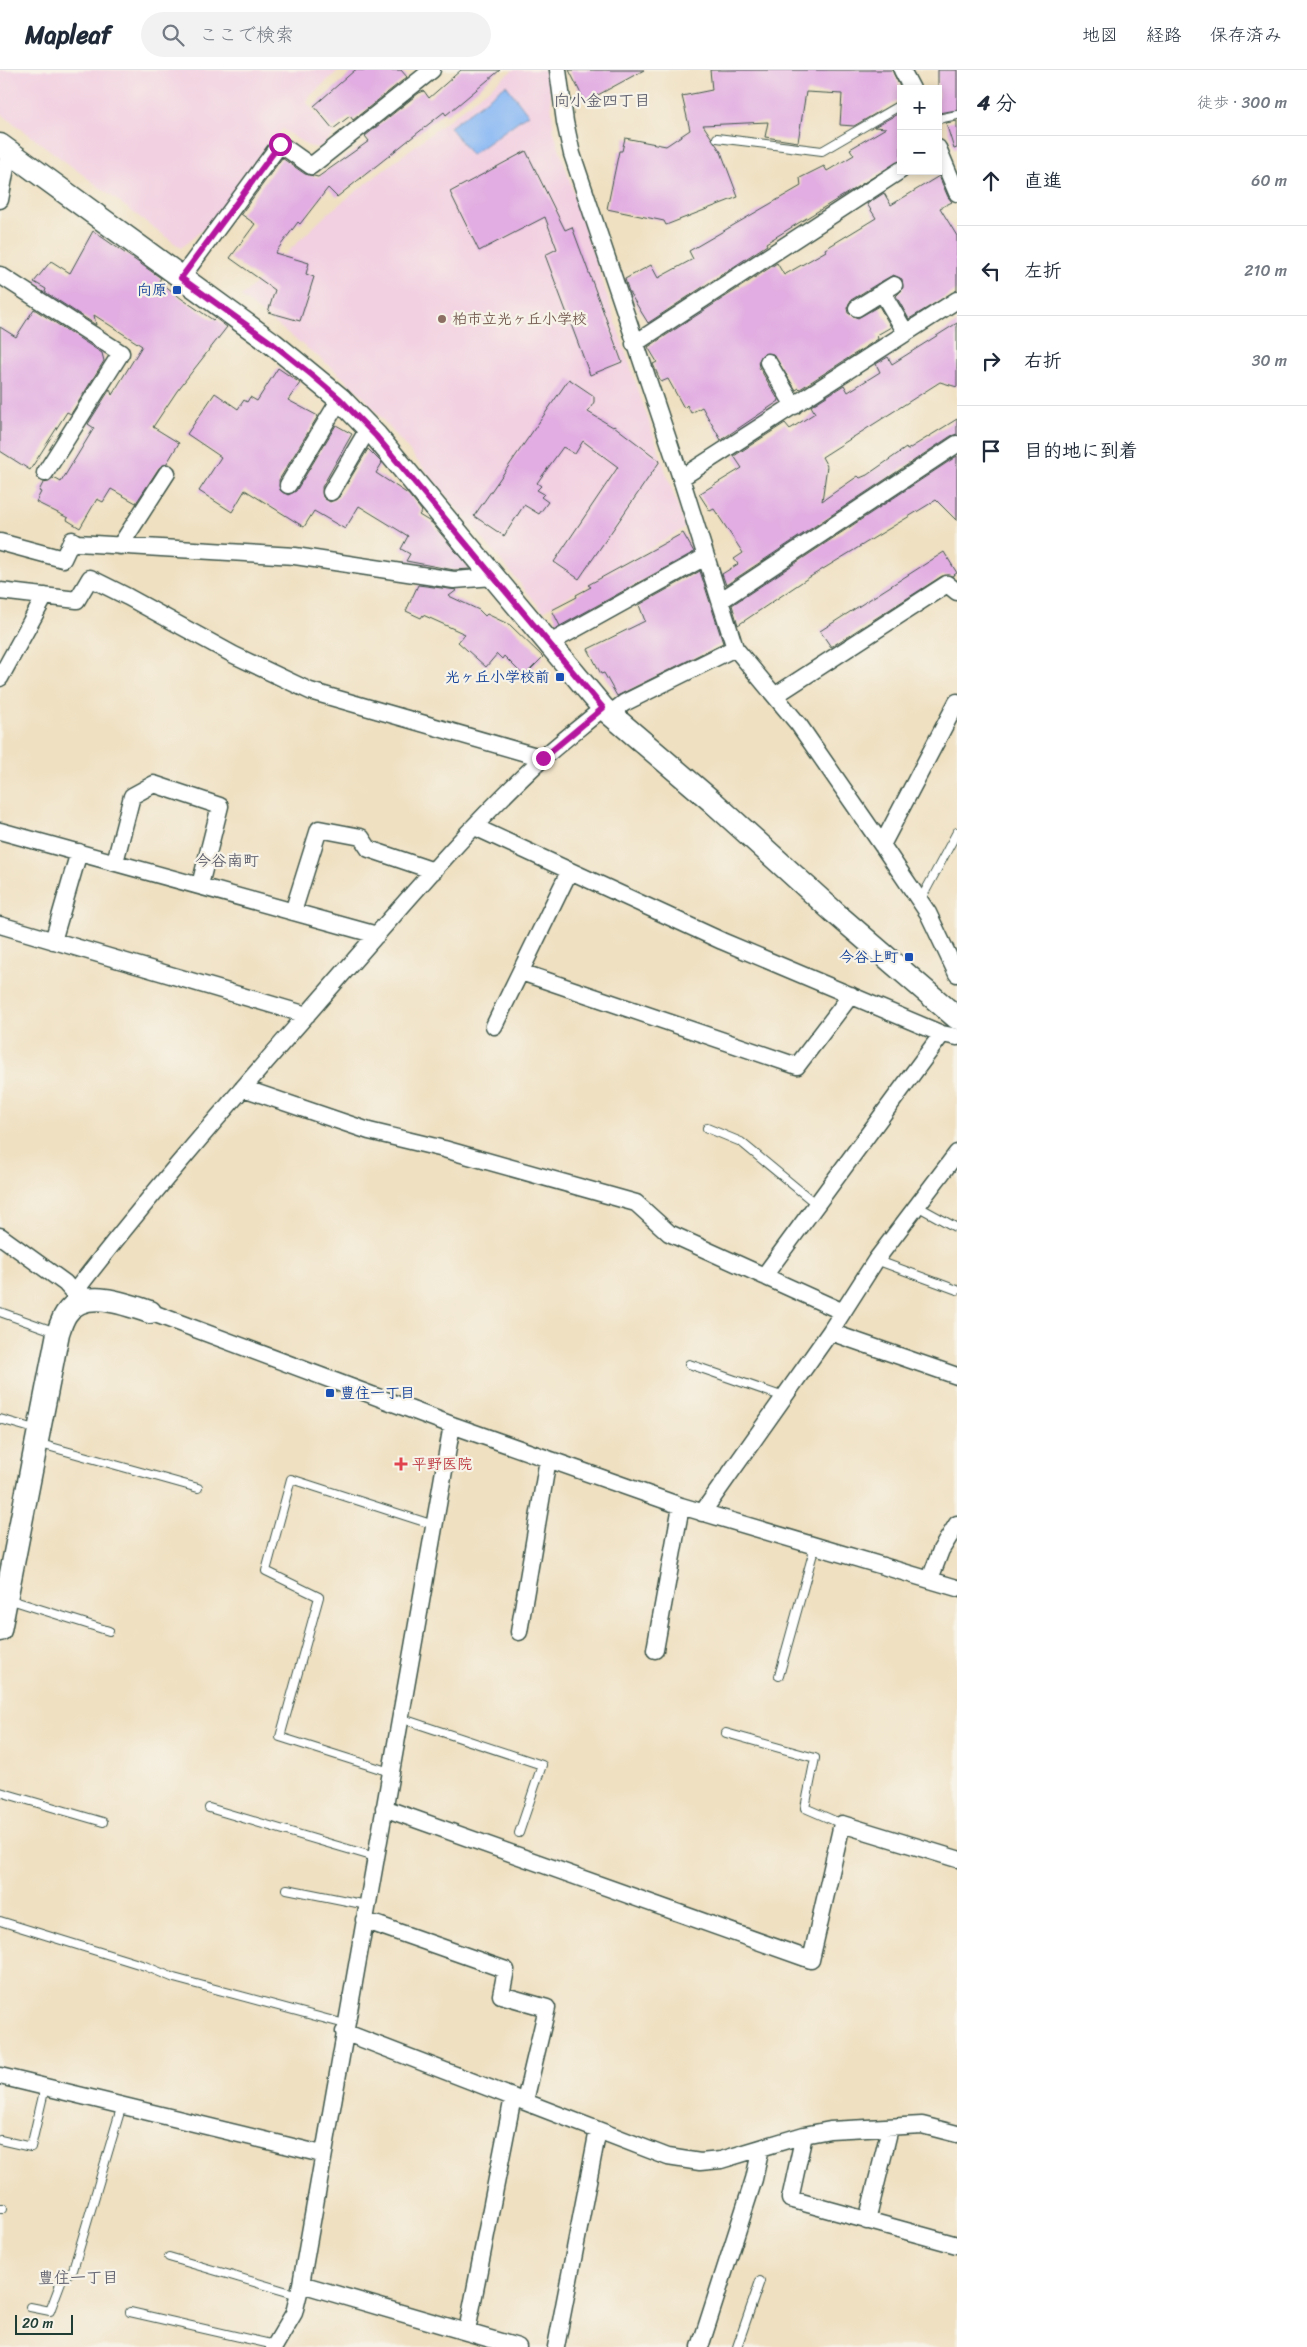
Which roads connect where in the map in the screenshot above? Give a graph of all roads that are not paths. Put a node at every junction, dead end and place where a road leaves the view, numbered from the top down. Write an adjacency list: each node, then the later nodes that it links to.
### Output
1 (432, 70): 15 (street)
2 (558, 70): 19 (street)
3 (902, 70): 4 (street)
4 (910, 85)
5 (897, 107): 8 (lane)
6 (957, 115): 7 (lane)
7 (942, 118)
8 (717, 138)
9 (5, 148): 13 (street); 15 (street)
10 (942, 157): 12 (street)
11 (897, 173): 19 (street)
12 (957, 192)
13 (0, 200)
14 (0, 275): 25 (street)
15 (181, 278): 21 (street)
16 (957, 300): 18 (street)
17 (857, 308): 18 (street)
18 (906, 333): 22 (street)
19 (634, 344): 27 (street)
20 (768, 362): 22 (street)
21 (340, 399): 23 (street); 28 (street)
22 (794, 406): 27 (street)
23 (368, 428): 29 (street); 33 (street)
24 (957, 444): 37 (street)
25 (45, 473)
26 (167, 473): 31 (street)
27 (681, 478): 32 (street)
28 (288, 485)
29 (331, 492)
30 (0, 542): 31 (street)
31 (120, 546): 33 (street)
32 (705, 557): 37 (street); 38 (street)
33 (494, 577): 38 (street)
34 (0, 591): 36 (street)
35 (957, 592): 41 (street)
36 (45, 596): 40 (street); 44 (street)
37 (720, 601): 39 (street)
38 (548, 644): 43 (street)
39 (735, 648): 41 (street); 43 (street)
40 (0, 678)
41 (776, 695): 48 (street)
42 (957, 702): 48 (street)
43 (606, 711): 44 (street); 64 (street)
44 (543, 758): 45 (street)
45 (474, 827): 51 (street); 52 (street)
46 (0, 830): 49 (street)
47 (957, 832): 54 (lane)
48 (882, 845): 54 (street)
49 (78, 852): 50 (street); 58 (street)
50 (115, 862): 53 (street); 53 (street)
51 (434, 871): 55 (street); 57 (street)
52 (569, 872): 59 (street); 61 (street)
53 (200, 885): 55 (street)
54 (920, 901): 60 (street)
55 (293, 912): 57 (street)
56 (0, 925): 58 (street)
57 (377, 935): 62 (street)
58 (53, 940): 62 (street)
59 (521, 972): 61 (street); 63 (street)
60 (957, 974)
61 (851, 995): 64 (street)
62 (307, 1014): 65 (street)
63 (494, 1026)
64 (952, 1030): 68 (street)
65 (243, 1088): 73 (street); 75 (street)
66 (707, 1128): 68 (lane)
67 (957, 1153): 69 (street)
68 (816, 1204): 73 (street)
69 (917, 1206): 70 (lane); 72 (street)
70 (957, 1228)
71 (0, 1236): 75 (street)
72 (876, 1260): 74 (lane); 76 (street)
73 (764, 1276): 76 (street)
74 (957, 1290)
75 (81, 1301): 78 (street); 79 (street)
76 (841, 1311): 80 (street)
77 (0, 1312): 79 (lane)
78 (150, 1312): 85 (street)
79 (58, 1332): 86 (street)
80 (830, 1332): 82 (street); 83 (street)
81 (689, 1364): 83 (lane)
82 (957, 1376)
83 (784, 1397): 90 (street)
84 (0, 1419): 86 (lane)
85 (452, 1425): 87 (street); 92 (street)
86 (36, 1436): 88 (lane); 96 (street)
87 (548, 1460): 89 (street); 99 (street)
88 (198, 1488)
89 (681, 1506): 90 (street); 100 (street)
90 (702, 1514): 93 (street)
91 (957, 1524): 94 (street)
92 (434, 1525): 102 (street); 104 (lane)
93 (815, 1546): 94 (street); 101 (lane)
94 (930, 1579): 95 (street)
95 (957, 1588)
96 (6, 1599): 97 (street); 98 (lane)
97 (0, 1630)
98 (109, 1631)
99 (519, 1632)
100 (655, 1650)
101 (779, 1676)
102 (400, 1718): 104 (street); 110 (lane)
103 (726, 1733): 109 (lane)
104 (390, 1772): 107 (street)
105 (0, 1792): 108 (lane)
106 (208, 1808): 111 (lane)
107 (384, 1808): 109 (street); 111 (street)
108 (104, 1822)
109 (842, 1824): 112 (street)
110 (519, 1833)
111 (375, 1857): 114 (street)
112 (957, 1859)
113 (288, 1889): 114 (lane)
114 (365, 1912): 116 (street); 119 (street)
115 (0, 1921): 116 (lane)
116 (344, 2028): 119 (street); 127 (street)
117 (0, 2076): 118 (street)
118 (45, 2087): 120 (street); 125 (lane)
119 (519, 2099): 122 (street); 135 (street)
120 (122, 2105): 127 (street); 133 (lane)
121 (890, 2128): 123 (street); 124 (street); 128 (street)
122 (598, 2130): 126 (street); 138 (street)
123 (957, 2134)
124 (804, 2135): 126 (street); 128 (street)
125 (0, 2140)
126 (761, 2148): 139 (street)
127 (322, 2154): 132 (street)
128 (867, 2220): 129 (street)
129 (957, 2245)
130 (169, 2257): 132 (lane)
131 (760, 2281): 140 (lane)
132 (299, 2290): 135 (street); 136 (street)
133 (30, 2307)
134 (130, 2312): 136 (lane)
135 (467, 2332): 137 (street)
136 (274, 2346)
137 (518, 2347)
138 (556, 2347)
139 (700, 2347)
140 (737, 2347)

